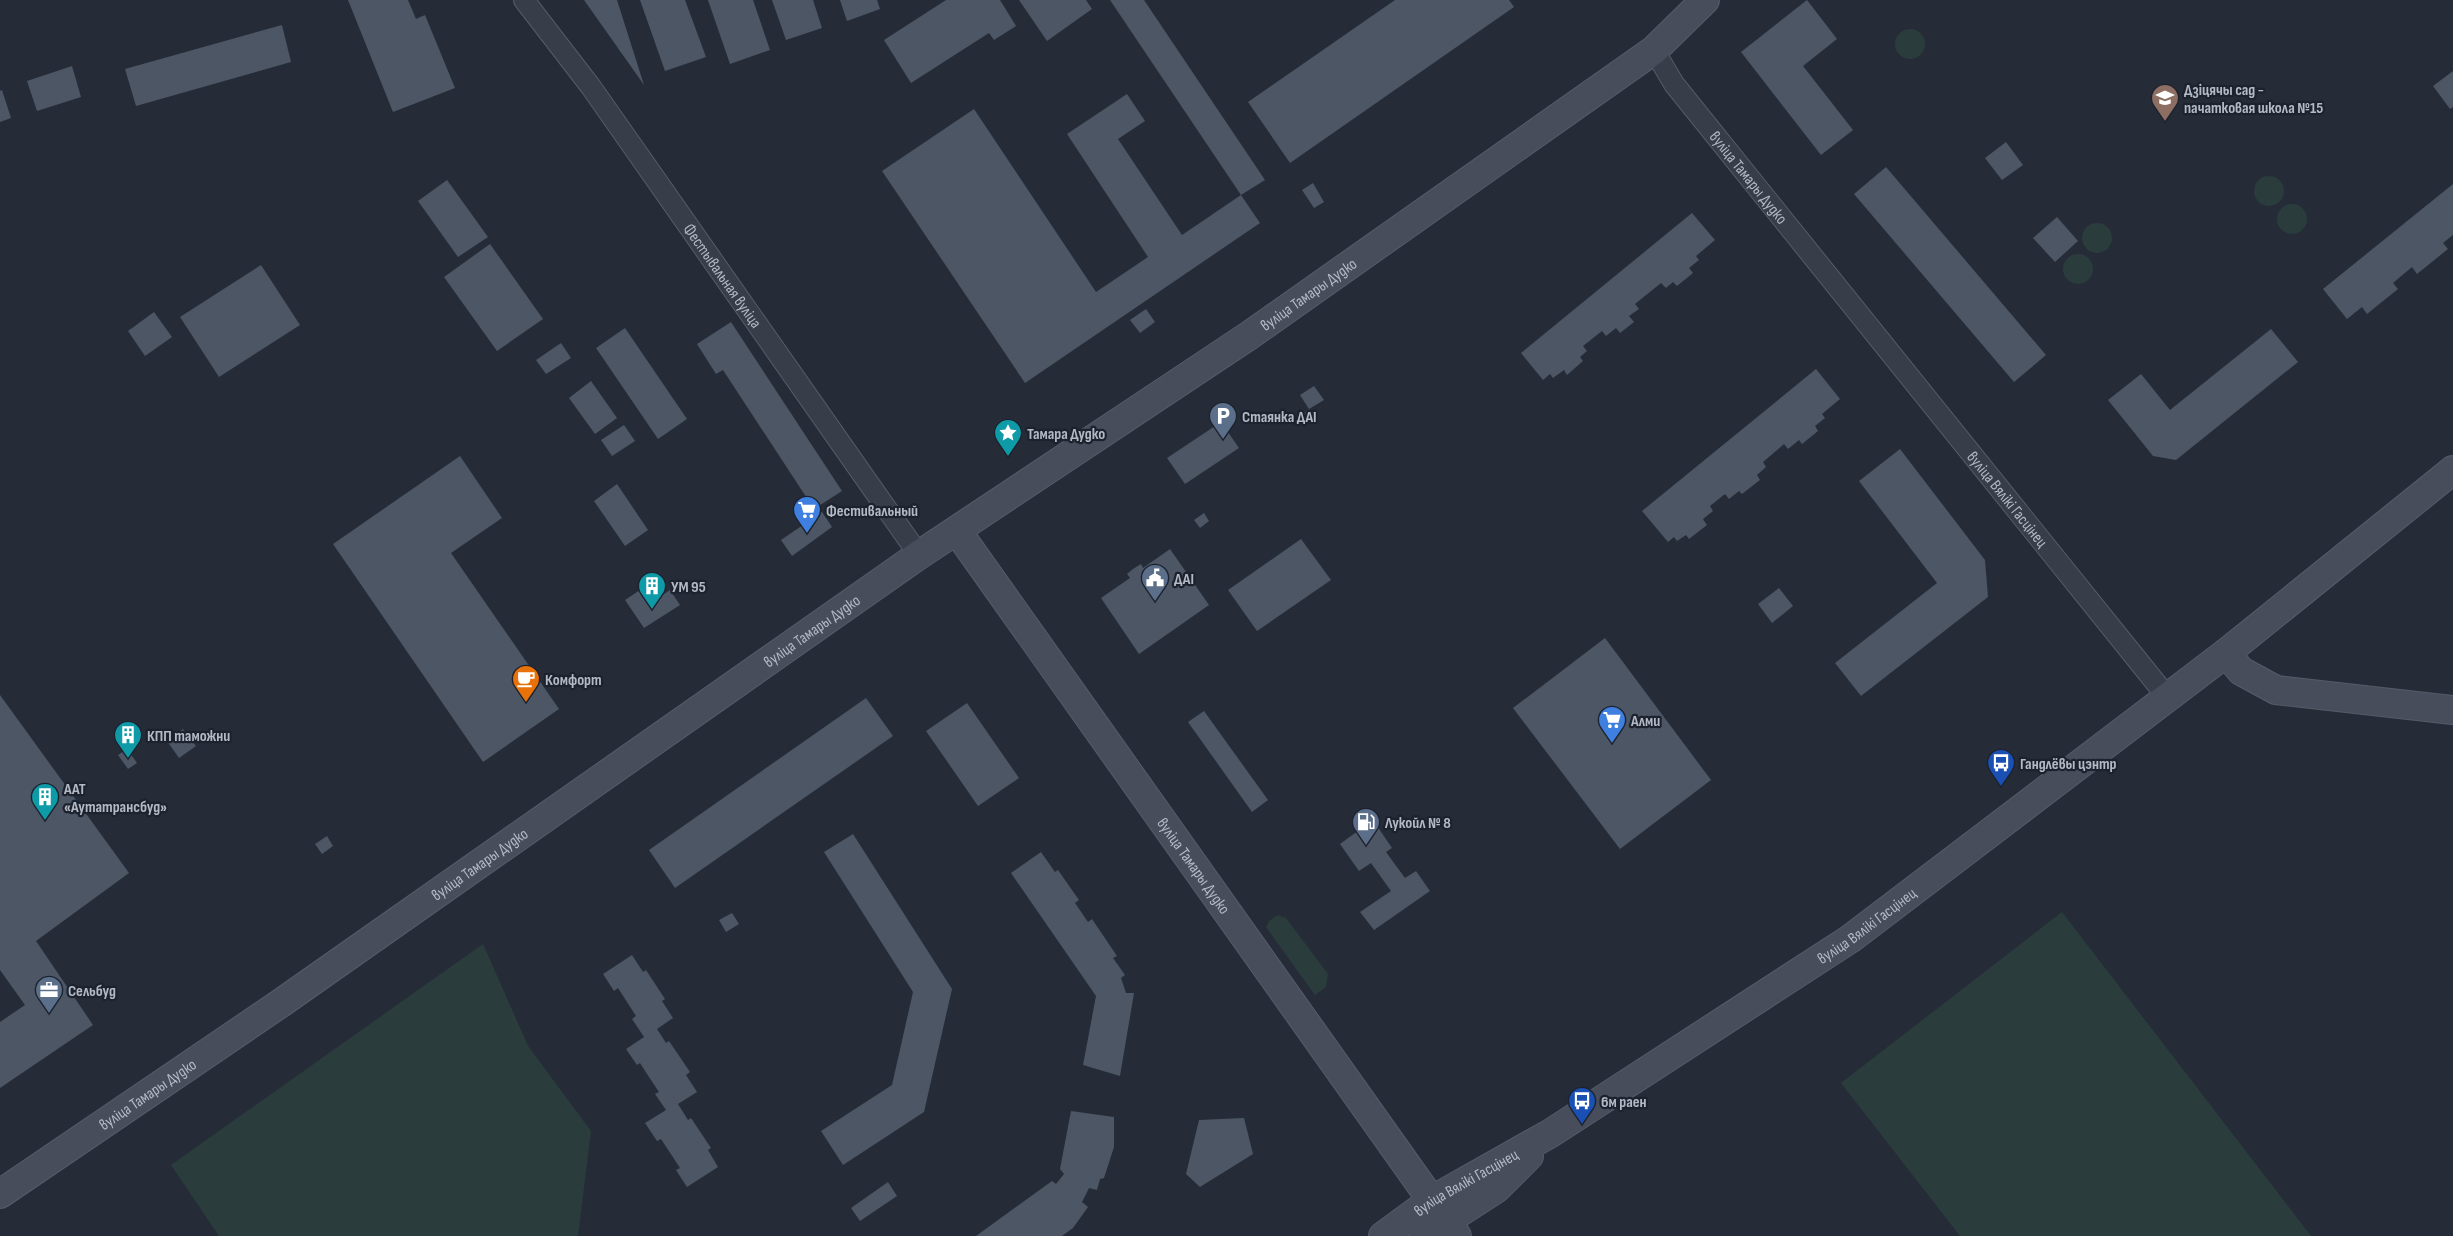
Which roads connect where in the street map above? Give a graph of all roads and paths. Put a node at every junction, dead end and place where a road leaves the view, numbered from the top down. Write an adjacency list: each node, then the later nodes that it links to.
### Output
1 (524, 0): 7 (street, Фестывальная вуліца)
2 (1705, 0): 3 (street, вуліца Тамары Дудко)
3 (1654, 50): 4 (street, вуліца Тамары Дудко); 6 (street, вуліца Тамары Дудко)
4 (1848, 300): 9 (street, вуліца Вялікі Гасцінец)
5 (2453, 470): 8 (street, вуліца Вялікі Гасцінец)
6 (957, 531): 7 (street, вуліца Тамары Дудко); 12 (street, вуліца Тамары Дудко)
7 (919, 555): 11 (street, вуліца Тамары Дудко)
8 (2226, 653): 9 (street, вуліца Вялікі Гасцінец); 10 (street)
9 (2168, 698): 12 (street, вуліца Вялікі Гасцінец)
10 (2453, 710)
11 (0, 1194)
12 (1445, 1219): 13 (street, вуліца Вялікі Гасцінец); 14 (street, вуліца Вялікі Гасцінец)
13 (1383, 1236)
14 (1423, 1236)

